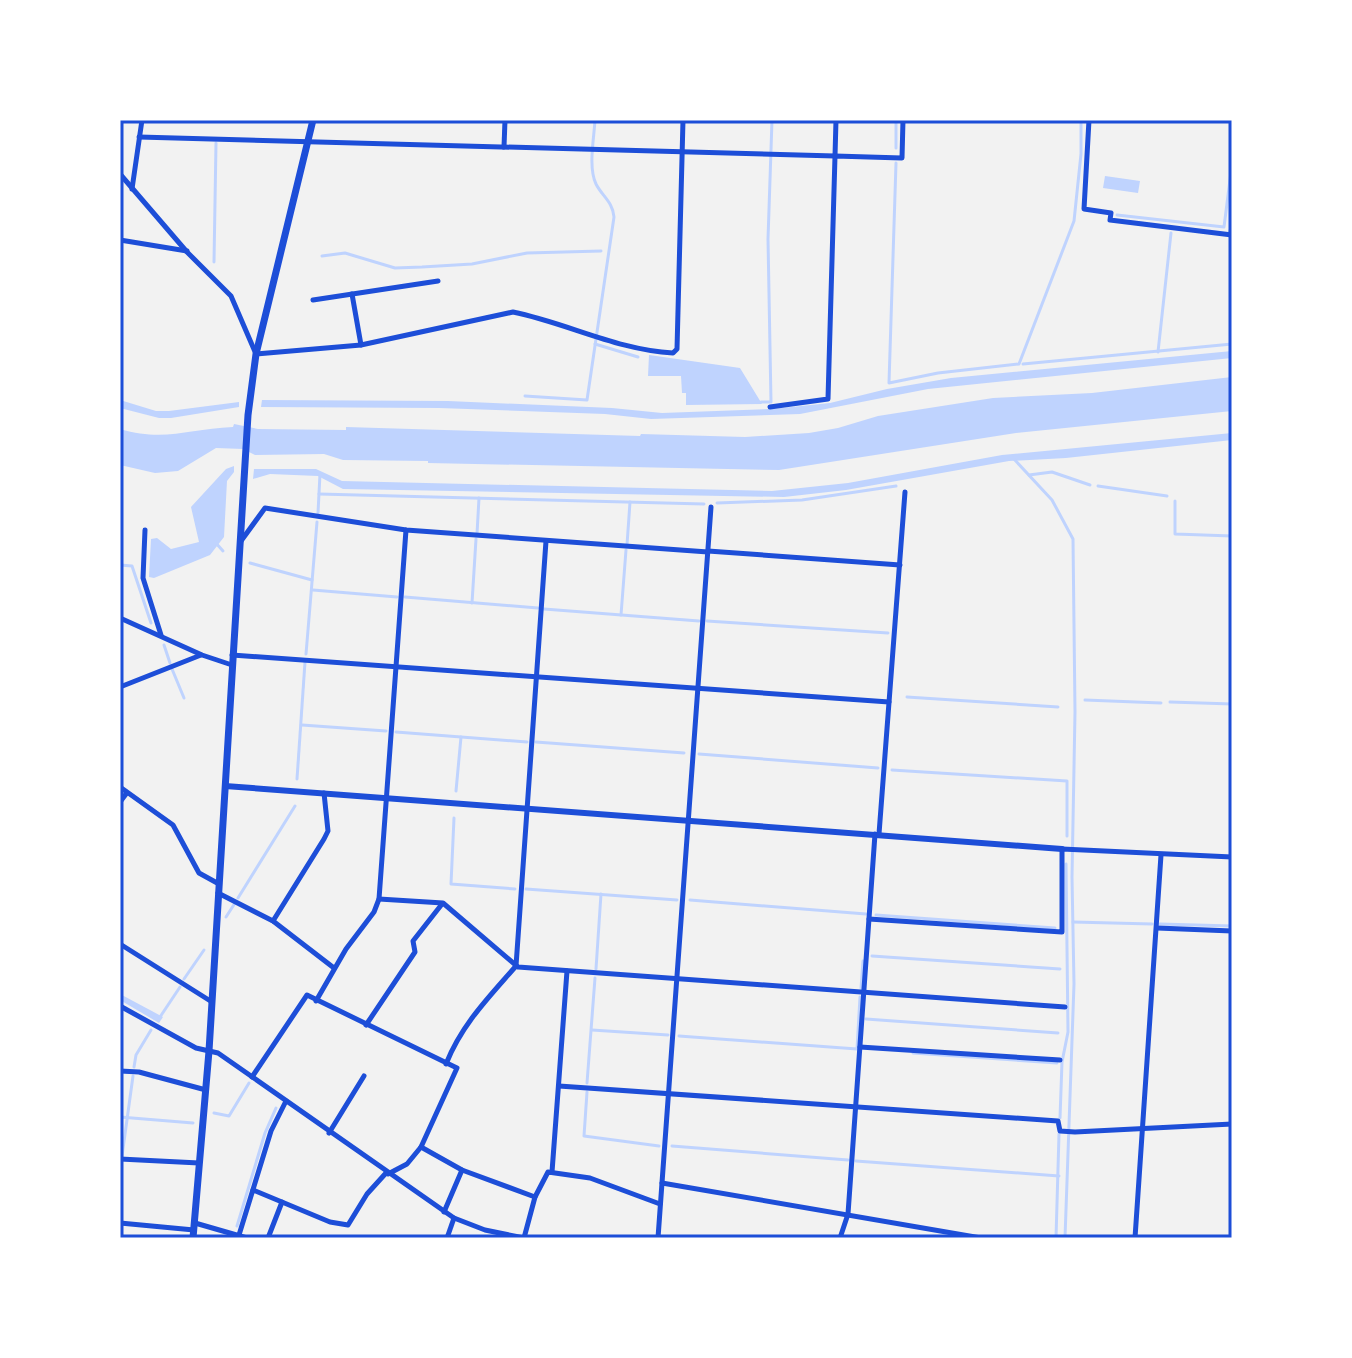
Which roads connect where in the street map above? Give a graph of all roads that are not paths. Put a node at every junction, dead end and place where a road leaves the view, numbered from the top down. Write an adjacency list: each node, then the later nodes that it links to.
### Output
1 (142, 120): 8 (street)
2 (313, 120): 9 (main road)
3 (505, 120): 10 (street)
4 (683, 120): 11 (street)
5 (836, 120): 12 (street)
6 (903, 120): 12 (street)
7 (1089, 120): 16 (street)
8 (139, 137): 9 (street); 14 (street)
9 (308, 141): 10 (street); 23 (main road)
10 (504, 147): 11 (street)
11 (682, 151): 12 (street); 22 (street)
12 (835, 156): 24 (street)
13 (120, 174): 14 (street)
14 (132, 190): 18 (street)
15 (1232, 224): 16 (street)
16 (1231, 235)
17 (120, 240): 18 (street)
18 (187, 252): 23 (street)
19 (438, 281): 20 (street)
20 (352, 294): 21 (street); 22 (street)
21 (313, 300)
22 (361, 345): 23 (street)
23 (256, 354): 30 (main road)
24 (770, 407)
25 (905, 492): 32 (street)
26 (711, 507): 31 (street)
27 (145, 530): 34 (street)
28 (406, 530): 29 (street); 30 (street); 38 (street)
29 (546, 541): 31 (street); 39 (street)
30 (239, 544): 36 (main road)
31 (708, 552): 32 (street); 41 (street)
32 (900, 565): 42 (street)
33 (120, 618): 34 (street)
34 (161, 636): 35 (street)
35 (202, 655): 37 (street); 40 (street)
36 (232, 655): 37 (main road); 38 (street)
37 (232, 665): 43 (main road)
38 (396, 665): 39 (street); 47 (street)
39 (536, 675): 41 (street); 49 (street)
40 (120, 687)
41 (698, 687): 42 (street); 50 (street)
42 (889, 702): 51 (street)
43 (225, 786): 45 (street); 55 (main road)
44 (120, 787): 46 (street)
45 (324, 793): 47 (street); 60 (street)
46 (126, 794): 48 (street); 55 (street)
47 (388, 798): 49 (street); 57 (street)
48 (120, 802)
49 (526, 808): 50 (street); 64 (street)
50 (688, 820): 51 (street); 67 (street)
51 (877, 834): 52 (street); 59 (street)
52 (1065, 849): 53 (street); 59 (street)
53 (1161, 855): 54 (street); 61 (street)
54 (1232, 857)
55 (219, 884): 56 (main road)
56 (218, 893): 60 (street); 70 (main road)
57 (379, 899): 58 (street); 65 (street)
58 (443, 903): 64 (street); 73 (street)
59 (869, 919): 68 (street)
60 (273, 921): 65 (street)
61 (1157, 928): 62 (street); 87 (street)
62 (1232, 931)
63 (120, 944): 70 (street)
64 (516, 966): 66 (street); 77 (street)
65 (334, 968): 69 (street)
66 (567, 971): 67 (street); 81 (street)
67 (677, 979): 68 (street); 83 (street)
68 (864, 992): 72 (street); 74 (street)
69 (316, 1001): 73 (street); 80 (street)
70 (212, 1002): 75 (main road)
71 (120, 1006): 75 (street)
72 (1065, 1007)
73 (366, 1025): 77 (street)
74 (860, 1047): 76 (street); 85 (street)
75 (209, 1051): 80 (street); 82 (main road)
76 (1060, 1060)
77 (446, 1064): 89 (street)
78 (120, 1071): 82 (street)
79 (364, 1076): 88 (street)
80 (252, 1077): 84 (street)
81 (559, 1086): 83 (street); 93 (street)
82 (206, 1090): 91 (main road)
83 (668, 1092): 85 (street); 95 (street)
84 (286, 1101): 88 (street); 96 (street)
85 (856, 1107): 87 (street); 101 (street)
86 (1232, 1124): 87 (street)
87 (1143, 1127): 114 (street)
88 (329, 1133): 94 (street)
89 (421, 1147): 92 (street); 94 (street)
90 (120, 1159): 91 (street)
91 (200, 1163): 104 (main road)
92 (462, 1170): 97 (street); 100 (street)
93 (552, 1172): 97 (street); 99 (street)
94 (387, 1173): 98 (street); 100 (street)
95 (662, 1183): 99 (street); 101 (street)
96 (253, 1190): 98 (street); 105 (street)
97 (535, 1197): 110 (street)
98 (282, 1202): 108 (street)
99 (660, 1204): 111 (street)
100 (444, 1212): 102 (street)
101 (848, 1214): 106 (street); 112 (street)
102 (454, 1218): 109 (street); 110 (street)
103 (120, 1223): 104 (street)
104 (194, 1230): 105 (street)
105 (239, 1235): 107 (street)
106 (962, 1236): 113 (street)
107 (247, 1238)
108 (268, 1238)
109 (447, 1238)
110 (524, 1238)
111 (658, 1238)
112 (840, 1238)
113 (981, 1238)
114 (1135, 1238)

